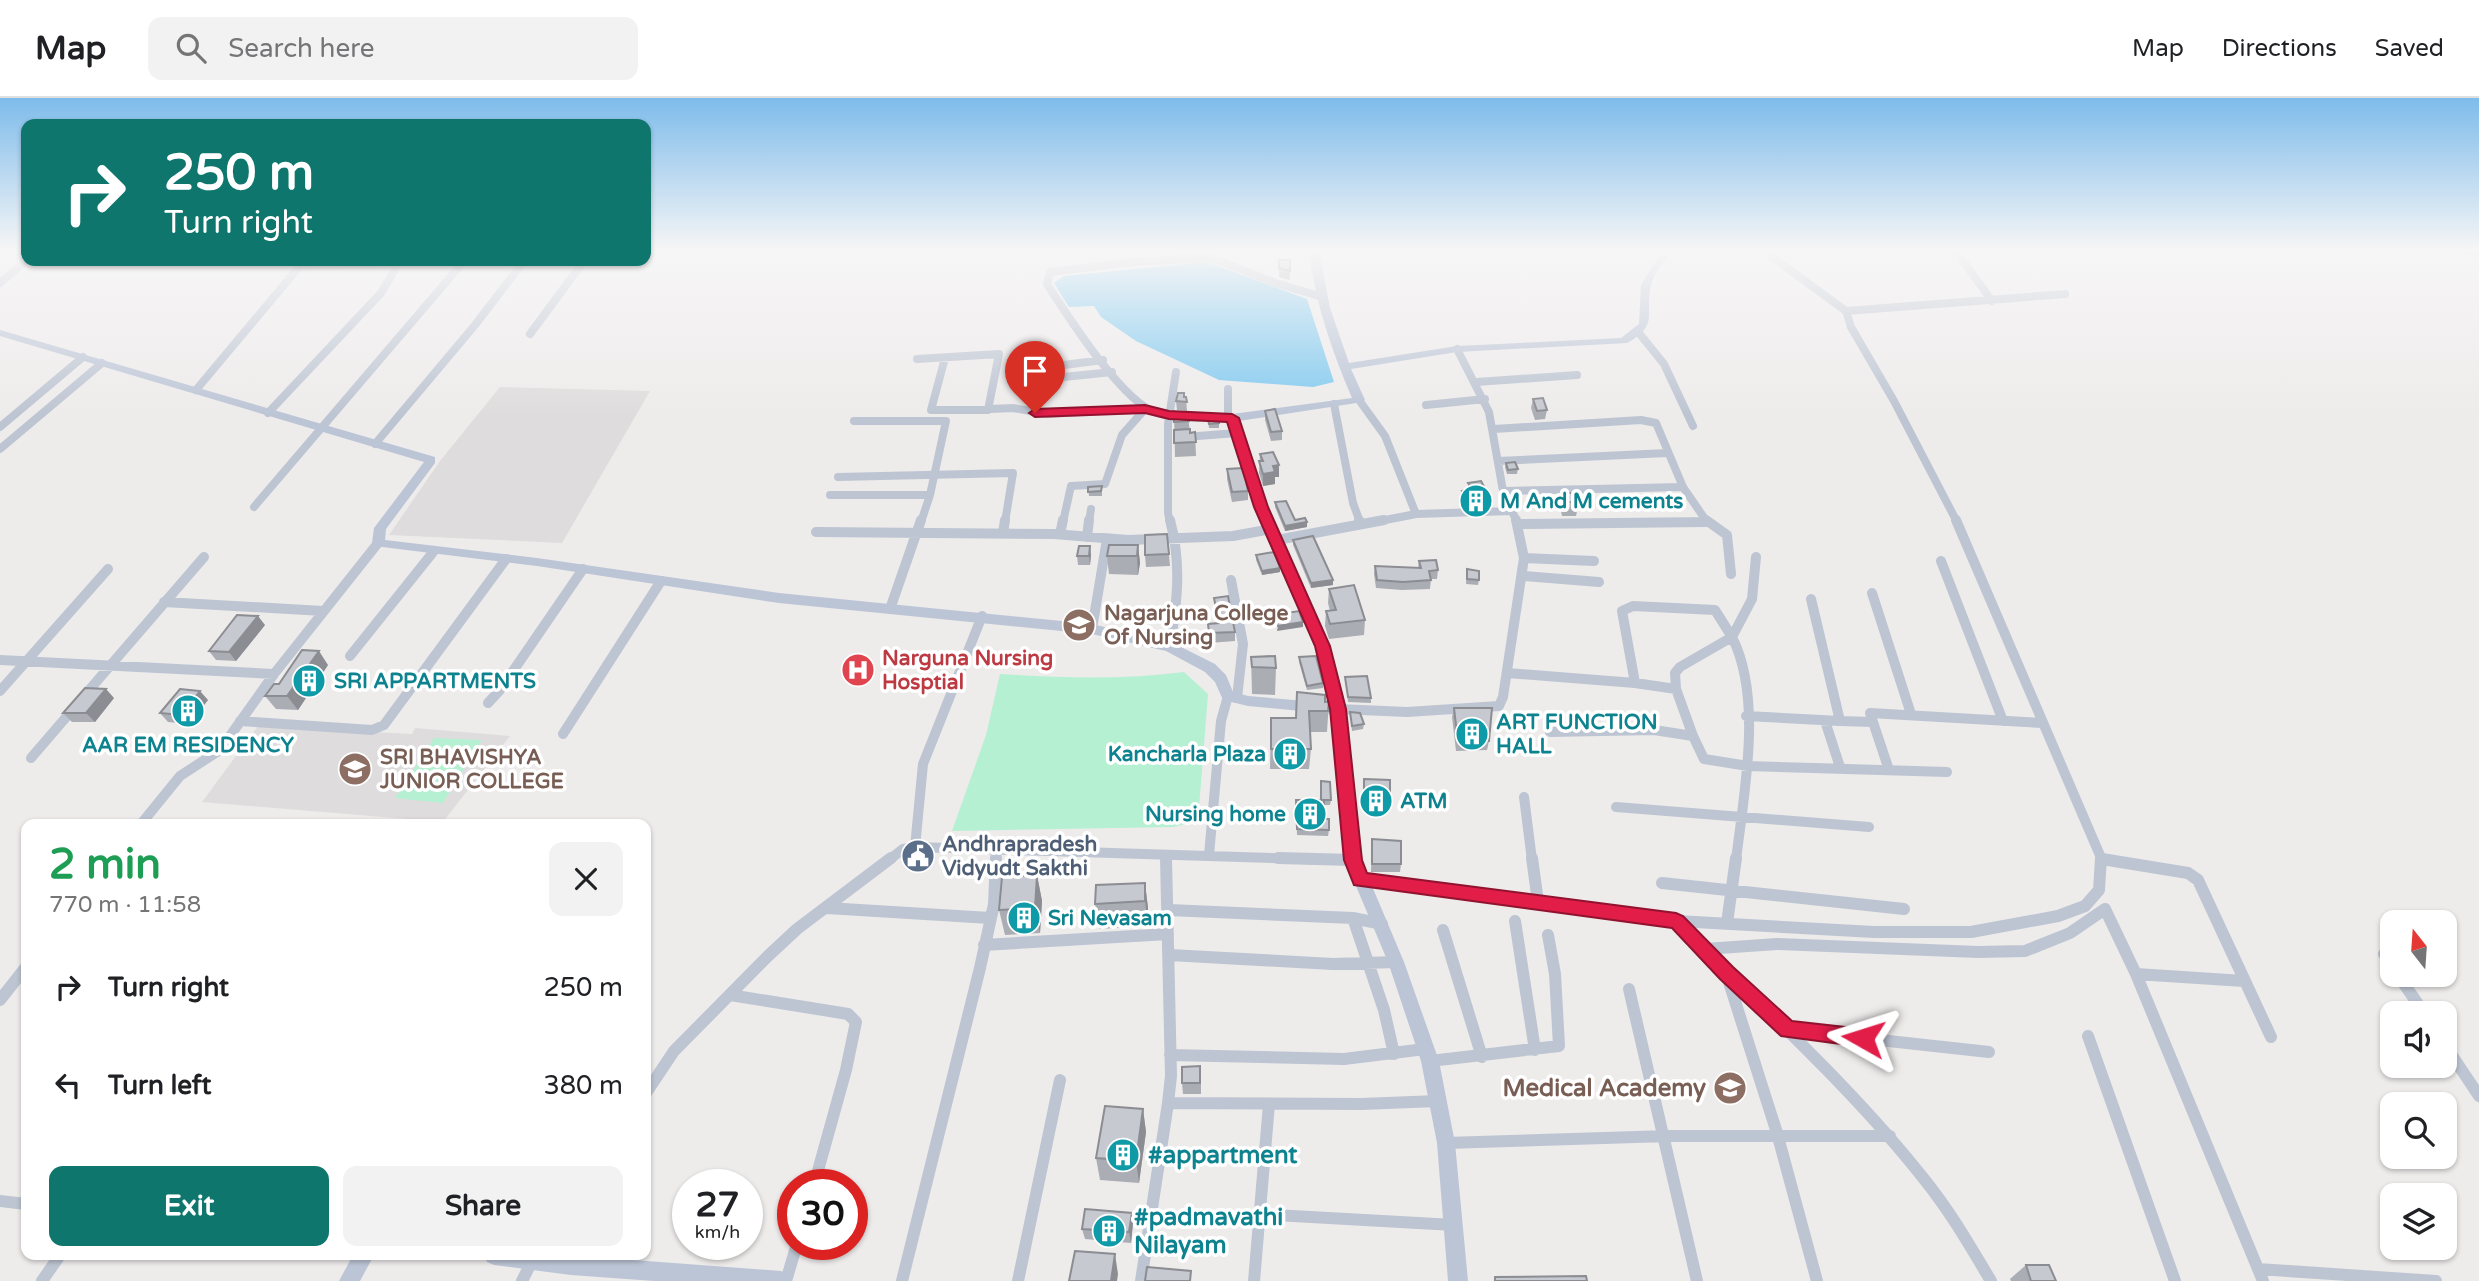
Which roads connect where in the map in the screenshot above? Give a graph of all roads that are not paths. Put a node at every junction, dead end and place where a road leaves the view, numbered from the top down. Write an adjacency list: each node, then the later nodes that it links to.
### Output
1 (266, 306): 29 (street)
2 (369, 306): 36 (street)
3 (426, 306): 43 (street)
4 (489, 306): 46 (street)
5 (551, 306): 13 (street)
6 (1060, 306): 19 (street)
7 (1325, 306): 22 (street)
8 (1646, 306): 14 (street)
9 (1839, 306): 11 (street)
10 (1916, 306): 11 (street)
11 (1846, 311): 114 (street)
12 (0, 333): 16 (street)
13 (530, 334)
14 (1639, 334): 15 (street); 41 (street)
15 (1457, 349): 22 (street); 27 (street)
16 (83, 357): 20 (street); 42 (street)
17 (945, 358): 18 (street); 34 (street); 38 (street)
18 (916, 359)
19 (1103, 360): 21 (street); 23 (street)
20 (102, 363): 29 (street); 47 (street)
21 (1048, 367)
22 (1345, 368): 31 (street)
23 (1112, 372): 26 (street); 35 (street)
24 (1176, 372): 37 (street)
25 (1577, 375): 27 (street)
26 (1044, 379)
27 (1476, 382): 30 (street)
28 (1228, 389): 40 (street)
29 (196, 390): 36 (street)
30 (1485, 399): 33 (street); 44 (street)
31 (1359, 400): 32 (street); 59 (street)
32 (1334, 404): 40 (street); 61 (street)
33 (1426, 405)
34 (989, 409): 35 (street); 38 (street)
35 (1141, 412): 37 (street); 66 (street)
36 (268, 413): 43 (street)
37 (1166, 414): 40 (street); 45 (street)
38 (947, 416): 39 (street); 50 (street)
39 (854, 421)
40 (1232, 423): 45 (street); 67 (street)
41 (1693, 426)
42 (0, 427)
43 (318, 429): 46 (street); 56 (street)
44 (1494, 429): 48 (street); 49 (street)
45 (1167, 438): 69 (street)
46 (375, 444): 71 (street)
47 (0, 449)
48 (1667, 453): 49 (street); 52 (street)
49 (1498, 461): 53 (street)
50 (935, 472): 51 (street); 55 (street); 64 (street)
51 (838, 477)
52 (1683, 487): 53 (street); 60 (street)
53 (1503, 491): 58 (street)
54 (830, 495): 55 (street)
55 (930, 495): 65 (street)
56 (254, 507)
57 (1091, 509): 68 (street)
58 (1512, 511): 59 (street); 62 (street)
59 (1416, 514): 61 (street)
60 (1707, 522): 62 (street); 81 (street)
61 (1361, 524): 67 (street)
62 (1518, 524): 75 (street)
63 (816, 532): 65 (street)
64 (1003, 533): 65 (street); 66 (street)
65 (918, 534): 89 (street)
66 (1060, 534): 68 (street)
67 (1275, 535): 69 (street); 106 (street)
68 (1087, 537): 70 (street)
69 (1175, 538): 70 (street); 94 (street)
70 (1107, 539): 92 (street)
71 (378, 543): 72 (street); 90 (street)
72 (435, 551): 76 (street); 95 (street)
73 (204, 557): 88 (street)
74 (1756, 557): 93 (street)
75 (1524, 558): 77 (street); 82 (street)
76 (506, 559): 80 (street); 112 (street)
77 (1594, 561)
78 (1941, 561): 111 (street)
79 (108, 569): 97 (street)
80 (583, 569): 84 (street); 105 (street)
81 (1731, 574)
82 (1523, 576): 85 (street); 99 (street)
83 (1231, 580): 104 (street)
84 (661, 581): 89 (street); 116 (street)
85 (1600, 582)
86 (1872, 593): 107 (street)
87 (1811, 599): 110 (street)
88 (164, 602): 90 (street); 98 (street)
89 (890, 609): 91 (street)
90 (323, 611): 100 (street)
91 (982, 616): 92 (street); 128 (street)
92 (1092, 629): 94 (street)
93 (1732, 637): 101 (street); 102 (street); 108 (street)
94 (1170, 647): 104 (street)
95 (350, 656)
96 (0, 660): 97 (street)
97 (25, 661): 98 (street); 103 (street)
98 (110, 665): 100 (street); 118 (street)
99 (1508, 673): 101 (street); 106 (street)
100 (274, 674): 112 (street)
101 (1635, 683): 102 (street)
102 (1676, 689): 117 (street)
103 (0, 691)
104 (1232, 697): 106 (street); 131 (street)
105 (488, 704)
106 (1338, 709): 133 (street)
107 (1911, 714): 111 (street); 113 (street)
108 (1746, 716): 109 (street); 119 (street)
109 (1825, 720): 110 (street); 120 (street)
110 (1840, 721): 113 (street)
111 (2003, 721): 114 (street)
112 (240, 722): 126 (street)
113 (1873, 722): 121 (street)
114 (2037, 723): 132 (street)
115 (1550, 732): 117 (street)
116 (563, 734)
117 (1693, 736): 119 (street)
118 (31, 758)
119 (1748, 766): 120 (street); 125 (street)
120 (1840, 767): 121 (street)
121 (1889, 770): 122 (street)
122 (1947, 772)
123 (1524, 797): 138 (street)
124 (1616, 807): 125 (street)
125 (1740, 817): 127 (street); 136 (street)
126 (145, 819)
127 (1869, 827)
128 (915, 847): 129 (street); 140 (street)
129 (996, 851): 130 (street); 143 (street)
130 (1167, 855): 131 (street); 142 (street)
131 (1209, 855): 133 (street)
132 (2102, 859): 137 (street); 160 (street)
133 (1353, 860): 134 (street)
134 (1361, 880): 138 (street); 148 (street)
135 (1662, 883): 136 (street)
136 (1731, 890): 141 (street); 147 (street)
137 (2100, 892): 139 (street); 147 (street)
138 (1538, 902): 146 (street)
139 (2105, 907): 153 (street); 159 (street)
140 (827, 908): 143 (street); 162 (street)
141 (1904, 909)
142 (1169, 910): 144 (street); 150 (street)
143 (990, 918): 152 (street)
144 (1353, 918): 148 (street); 155 (street)
145 (1515, 921): 167 (street)
146 (1676, 921): 147 (street); 153 (street)
147 (1727, 923)
148 (1381, 924): 156 (street)
149 (1443, 930): 171 (street)
150 (1168, 934): 152 (street); 154 (street)
151 (1548, 935): 167 (street)
152 (984, 945): 199 (street)
153 (1702, 946): 158 (street)
154 (1170, 955): 155 (street); 170 (street)
155 (1366, 961): 156 (street); 169 (street)
156 (1396, 962): 169 (street)
157 (21, 973): 163 (street)
158 (1726, 973): 164 (street); 179 (street)
159 (2136, 974): 160 (street); 193 (street)
160 (2244, 981): 166 (street)
161 (1629, 989): 180 (street)
162 (730, 995): 174 (street); 183 (street)
163 (0, 1000)
164 (1788, 1030): 168 (street); 181 (street)
165 (2088, 1036): 207 (street)
166 (2271, 1037)
167 (1535, 1050): 171 (street)
168 (1989, 1052)
169 (1414, 1053): 170 (street); 171 (street); 176 (street)
170 (1170, 1055): 177 (street)
171 (1482, 1057)
172 (2457, 1063): 175 (street)
173 (1060, 1080): 200 (street)
174 (651, 1086)
175 (2479, 1096)
176 (1438, 1101): 178 (street); 182 (street)
177 (1168, 1103): 178 (street); 201 (street)
178 (1269, 1104): 186 (street)
179 (1777, 1133): 180 (street); 181 (street); 205 (street)
180 (1662, 1134): 182 (street); 204 (street)
181 (1891, 1136): 206 (street)
182 (1446, 1143): 187 (street)
183 (818, 1169)
184 (0, 1201): 185 (street)
185 (21, 1203)
186 (1258, 1214): 187 (street); 202 (street)
187 (1454, 1225): 203 (street)
188 (57, 1260): 195 (street)
189 (361, 1260): 196 (street)
190 (532, 1260): 197 (street)
191 (564, 1260): 198 (street)
192 (791, 1260): 198 (street)
193 (2260, 1275): 194 (street)
194 (2363, 1279): 208 (street)
195 (43, 1281)
196 (349, 1281)
197 (523, 1281)
198 (784, 1281)
199 (902, 1281)
200 (1018, 1281)
201 (1141, 1281)
202 (1254, 1281)
203 (1458, 1281)
204 (1697, 1281)
205 (1817, 1281)
206 (1991, 1281)
207 (2175, 1281)
208 (2435, 1281)

